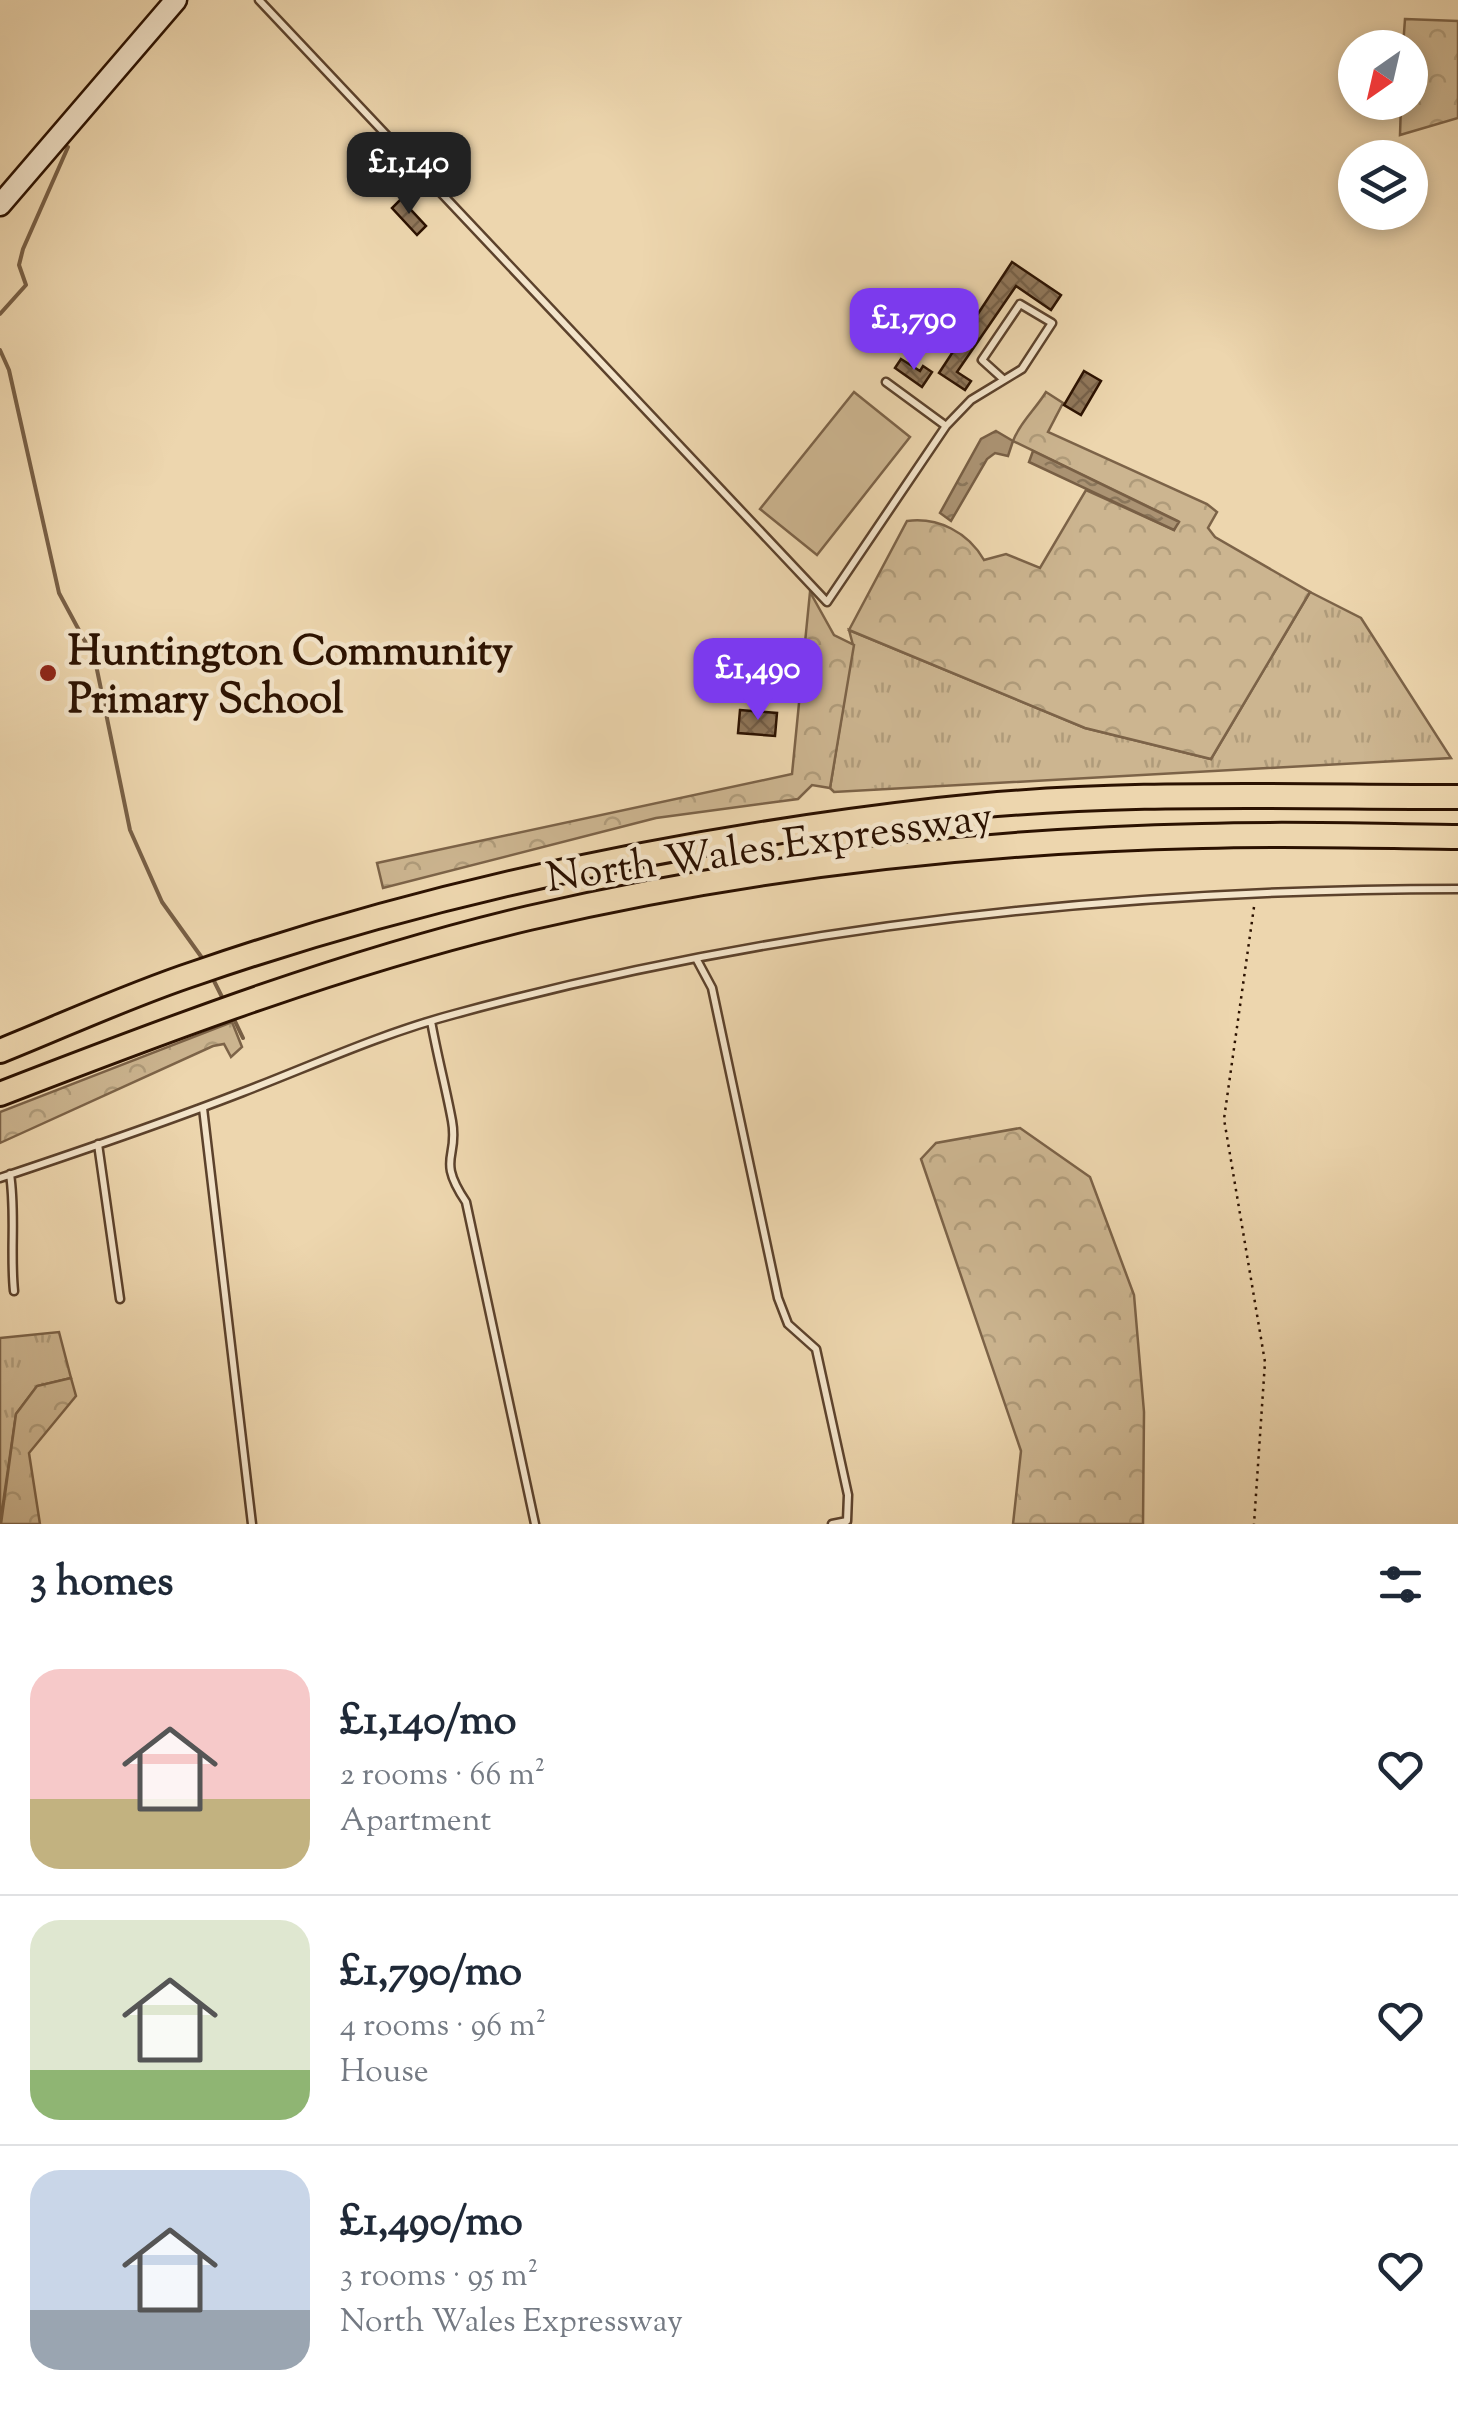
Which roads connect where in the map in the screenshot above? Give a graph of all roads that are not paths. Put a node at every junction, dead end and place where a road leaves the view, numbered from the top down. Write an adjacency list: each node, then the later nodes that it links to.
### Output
1 (176, 0): 3 (main road)
2 (259, 0): 6 (lane)
3 (0, 205)
4 (1002, 379): 4 (lane); 6 (lane)
5 (886, 382): 6 (lane)
6 (946, 426)
7 (1458, 797): 12 (highway, North Wales Expressway)
8 (1458, 837): 13 (highway, North Wales Expressway)
9 (1458, 889): 10 (lane)
10 (697, 960): 11 (lane); 22 (lane)
11 (431, 1021): 14 (lane); 21 (lane)
12 (0, 1051)
13 (0, 1094)
14 (203, 1108): 15 (lane); 20 (lane)
15 (98, 1144): 16 (lane); 19 (lane)
16 (10, 1174): 17 (lane); 18 (lane)
17 (0, 1178)
18 (14, 1290)
19 (120, 1299)
20 (252, 1524)
21 (535, 1524)
22 (832, 1524)

